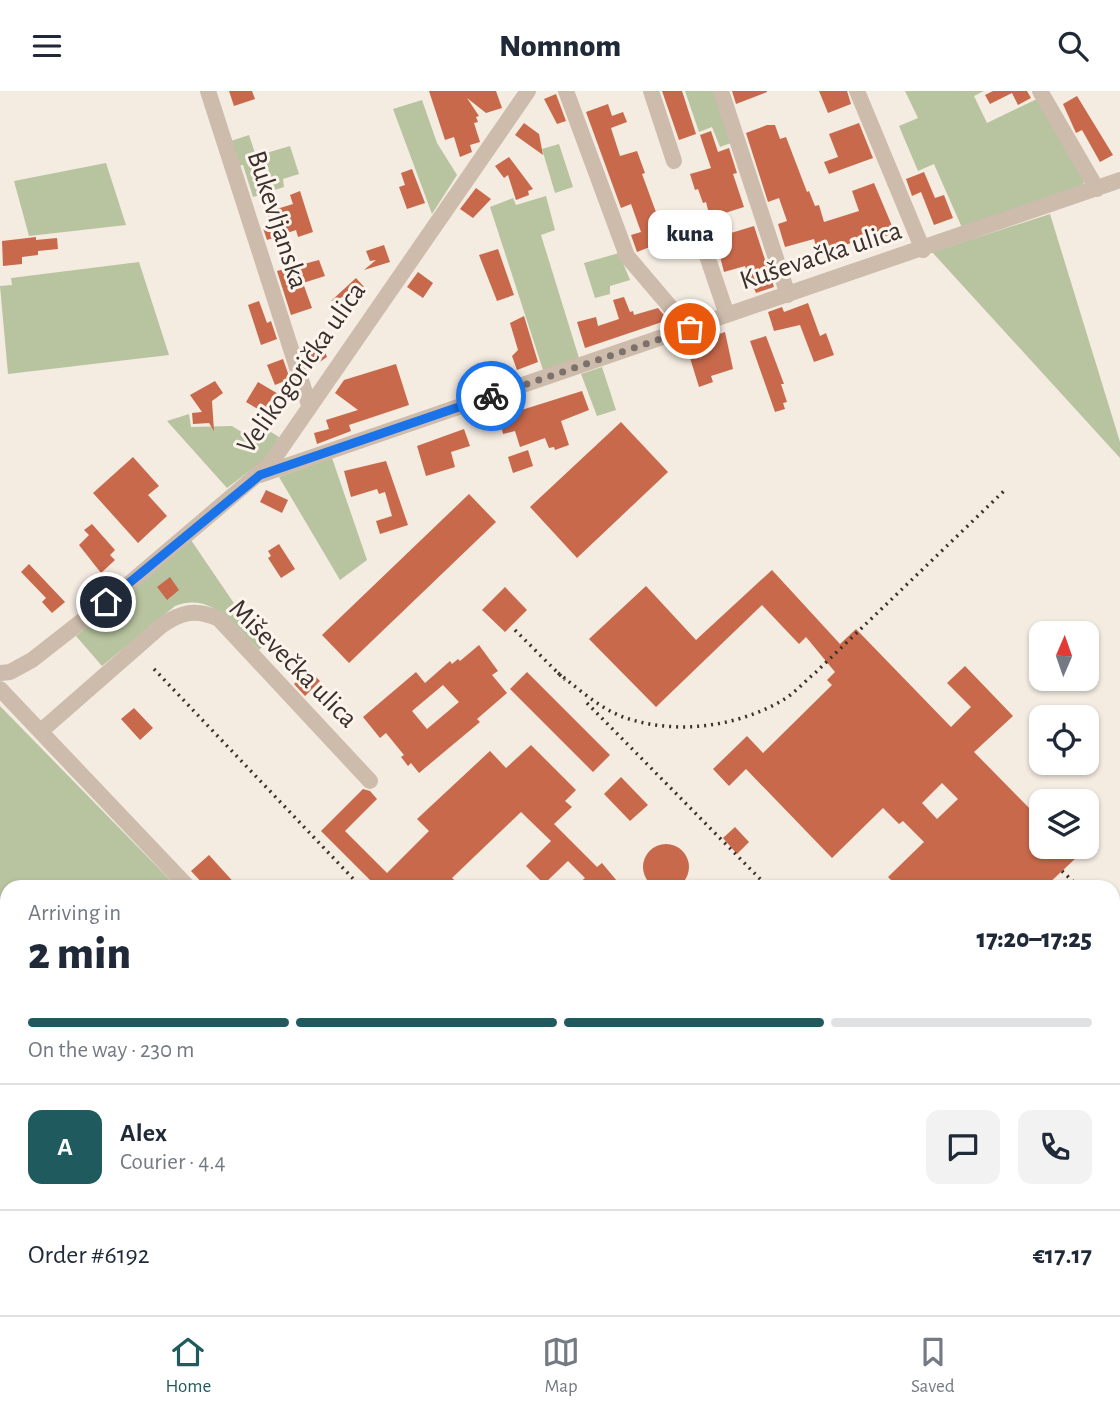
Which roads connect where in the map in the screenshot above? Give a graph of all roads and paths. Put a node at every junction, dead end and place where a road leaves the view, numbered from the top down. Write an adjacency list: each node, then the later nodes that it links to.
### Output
1 (208, 91): 16 (street, Bukevljanska)
2 (528, 91): 16 (street, Velikogorička ulica)
3 (566, 91): 15 (street)
4 (651, 91): 8 (street)
5 (721, 91): 13 (street)
6 (857, 91): 12 (street)
7 (1040, 91): 10 (street)
8 (674, 161)
9 (1120, 180): 10 (street, Kuševačka ulica)
10 (1097, 189): 12 (street, Kuševačka ulica)
11 (704, 247): 14 (street)
12 (923, 250): 13 (street, Kuševačka ulica)
13 (788, 295): 14 (street, Kuševačka ulica)
14 (727, 315): 15 (street, Kuševačka ulica)
15 (690, 329): 17 (street, Kuševačka ulica)
16 (309, 405): 17 (street, Velikogorička ulica)
17 (260, 475): 18 (street, Velikogorička ulica)
18 (0, 673)
19 (0, 689): 20 (street)
20 (41, 731): 21 (street, Miševečka ulica); 22 (street)
21 (370, 781)
22 (181, 880)

